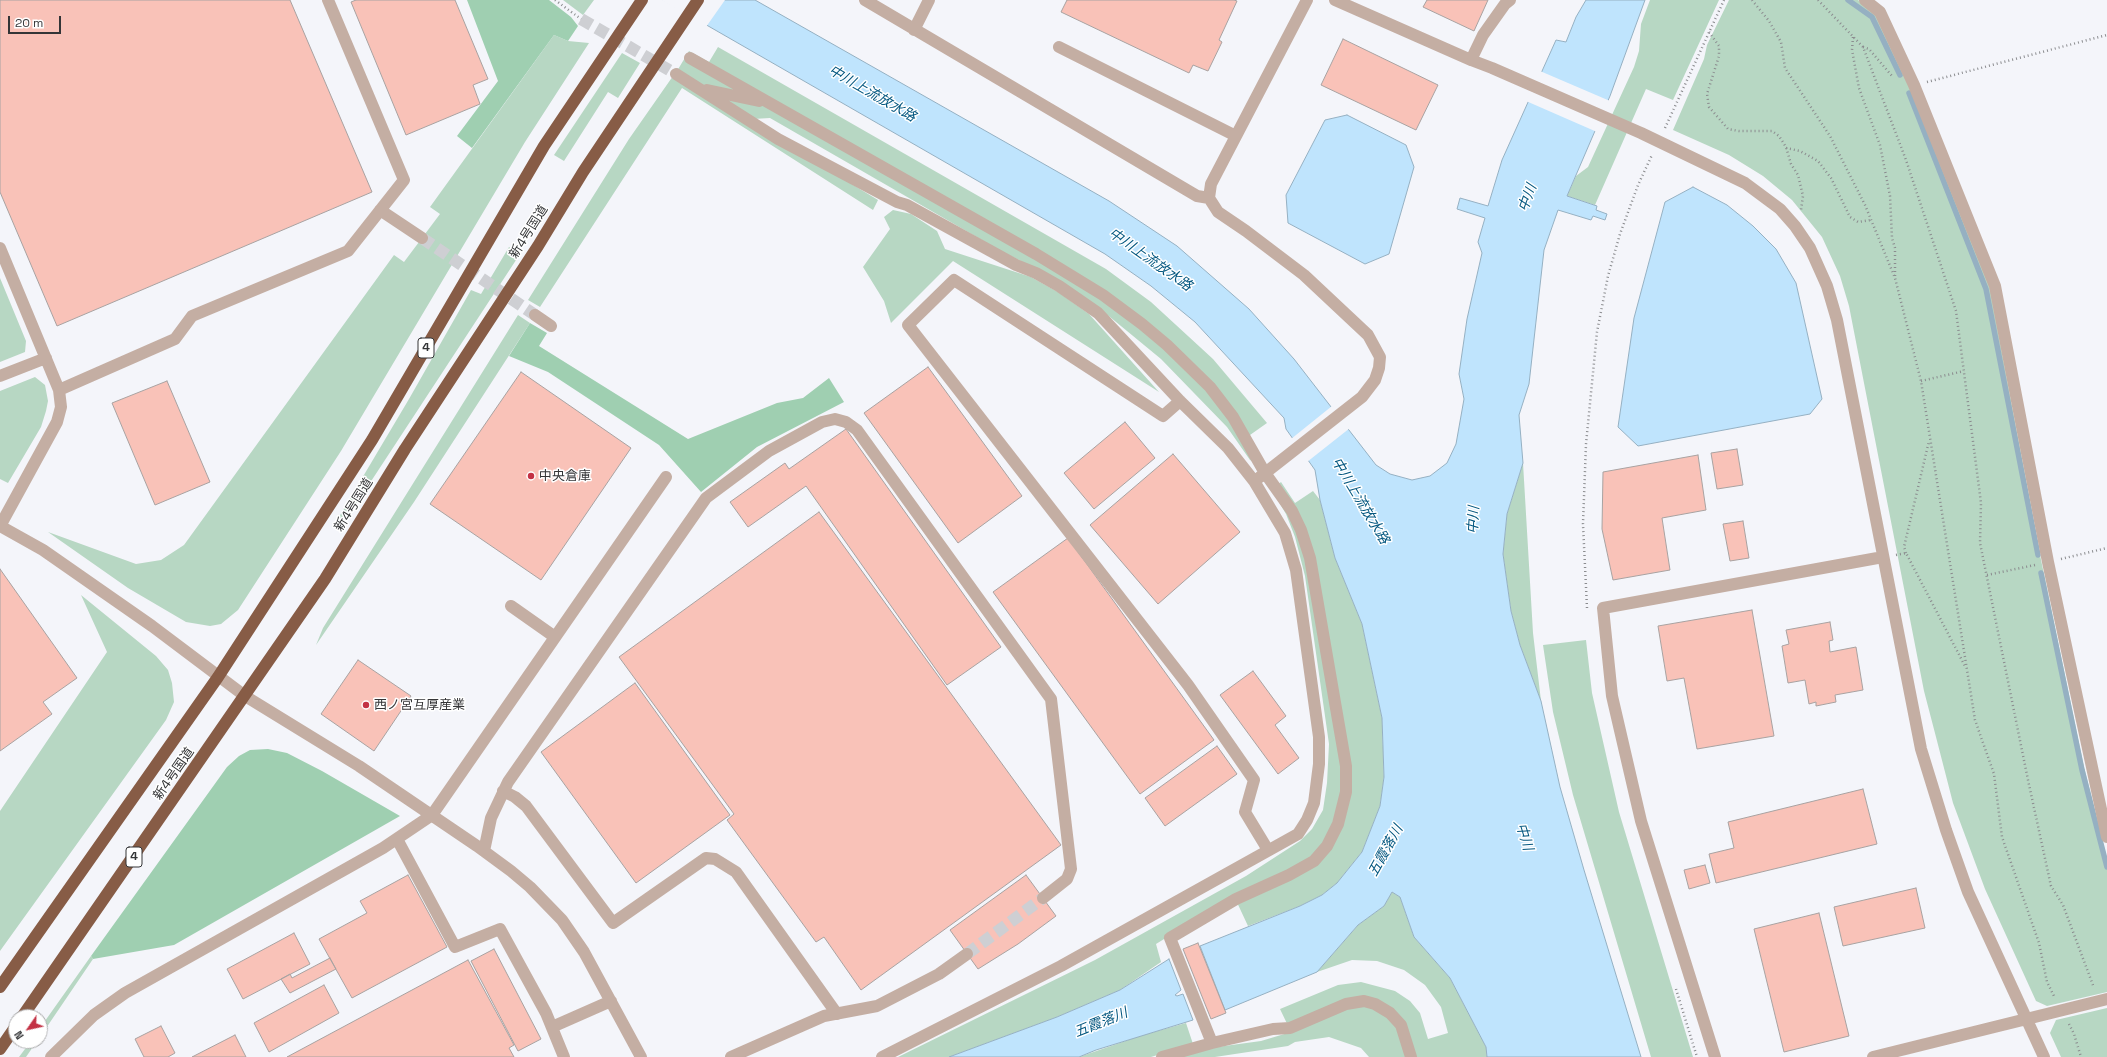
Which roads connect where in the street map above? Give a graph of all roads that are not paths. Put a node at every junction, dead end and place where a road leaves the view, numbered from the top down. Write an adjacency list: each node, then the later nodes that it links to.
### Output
1 (328, 0): 19 (street)
2 (642, 0): 35 (highway, 新4号国道 / 4)
3 (698, 0): 36 (highway, 新4号国道 / 4)
4 (866, 0): 10 (street)
5 (929, 0): 10 (street)
6 (1307, 0): 17 (street)
7 (1336, 0): 13 (street)
8 (1510, 0): 13 (street)
9 (1864, 0): 39 (street)
10 (914, 30): 18 (street)
11 (1059, 47): 17 (street)
12 (690, 58): 16 (street)
13 (1471, 60): 32 (street)
14 (676, 74): 15 (street)
15 (700, 88): 16 (street); 27 (street)
16 (772, 104): 28 (street)
17 (1236, 136): 18 (street)
18 (1209, 198): 28 (street)
19 (380, 210): 20 (street); 26 (street)
20 (422, 238)
21 (0, 248): 24 (street)
22 (535, 315): 23 (street)
23 (551, 326)
24 (46, 358): 25 (street); 26 (street)
25 (0, 376)
26 (59, 390): 31 (street)
27 (1180, 401): 30 (street); 41 (street)
28 (1268, 471): 30 (street); 53 (street)
29 (666, 477): 34 (street)
30 (1254, 481): 41 (street)
31 (0, 526): 35 (street)
32 (1888, 556): 50 (street); 62 (street)
33 (511, 606): 34 (street)
34 (556, 637): 38 (street)
35 (218, 678): 36 (street); 45 (highway, 新4号国道 / 4)
36 (245, 696): 38 (street); 48 (highway, 新4号国道 / 4)
37 (503, 791): 42 (street); 43 (street); 49 (street)
38 (432, 815): 40 (street); 42 (street)
39 (2107, 837)
40 (397, 839): 51 (street); 55 (street)
41 (1268, 850): 59 (street)
42 (484, 851): 47 (street)
43 (1043, 898)
44 (967, 954): 49 (street)
45 (0, 987)
46 (2103, 1000): 50 (street)
47 (611, 1001): 51 (street); 57 (street)
48 (28, 1009)
49 (837, 1014): 58 (street)
50 (2027, 1020): 63 (street); 64 (street)
51 (552, 1027): 56 (street)
52 (8, 1038): 54 (highway)
53 (1212, 1043): 60 (street); 61 (street)
54 (0, 1049)
55 (51, 1057)
56 (564, 1057)
57 (641, 1057)
58 (731, 1057)
59 (882, 1057)
60 (1162, 1057)
61 (1411, 1057)
62 (1715, 1057)
63 (1873, 1057)
64 (2044, 1057)

